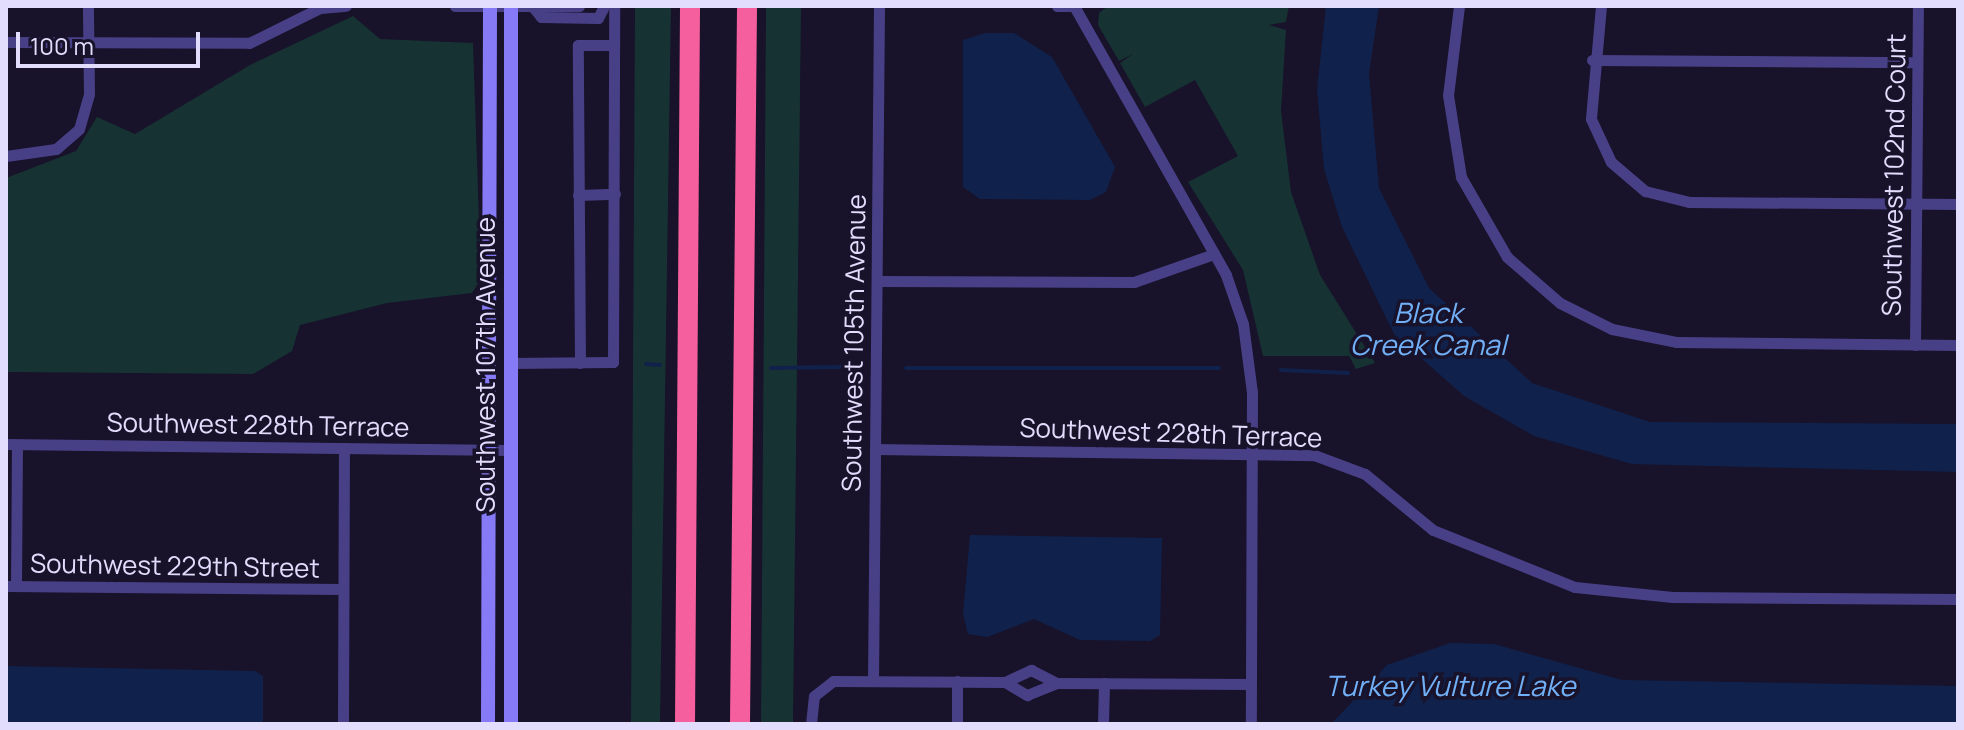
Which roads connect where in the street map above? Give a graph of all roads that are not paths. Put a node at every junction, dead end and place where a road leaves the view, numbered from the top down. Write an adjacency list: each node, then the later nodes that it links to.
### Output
1 (88, 6): 20 (street)
2 (346, 6): 17 (street)
3 (455, 6): 4 (street)
4 (490, 6): 5 (street); 37 (street, Southwest 107th Avenue)
5 (511, 6): 18 (street); 33 (street, Southwest 107th Avenue)
6 (579, 6): 18 (street)
7 (604, 6): 18 (street)
8 (614, 6): 21 (street)
9 (690, 6): 53 (highway)
10 (747, 6): 54 (highway)
11 (879, 6): 30 (street, Southwest 105th Avenue)
12 (1057, 6): 13 (street)
13 (1072, 6): 29 (street)
14 (1459, 6): 31 (street)
15 (1601, 6): 22 (street)
16 (1918, 6): 23 (street, Southwest 102nd Court)
17 (323, 7): 20 (street)
18 (533, 7)
19 (6, 42): 20 (street)
20 (88, 42): 24 (street)
21 (613, 45): 25 (street); 26 (street)
22 (1592, 60): 23 (street); 27 (street)
23 (1917, 62): 27 (street, Southwest 102nd Court)
24 (6, 156)
25 (615, 194): 26 (street); 34 (street)
26 (578, 195): 34 (street)
27 (1916, 204): 28 (street); 31 (street, Southwest 102nd Court)
28 (1958, 204)
29 (1214, 254): 30 (street); 40 (street)
30 (877, 281): 38 (street, Southwest 105th Avenue)
31 (1915, 345): 32 (street)
32 (1958, 345)
33 (510, 363): 34 (street); 39 (street, Southwest 107th Avenue)
34 (580, 363)
35 (12, 444): 36 (street, Southwest 228th Terrace); 41 (street)
36 (344, 448): 37 (street, Southwest 228th Terrace); 42 (street)
37 (489, 449): 39 (street, Southwest 228th Terrace); 51 (street, Southwest 107th Avenue)
38 (875, 449): 40 (street, Southwest 228th Terrace); 44 (street, Southwest 105th Avenue)
39 (510, 450): 52 (street, Southwest 107th Avenue)
40 (1251, 453): 43 (street, Southwest 228th Terrace); 49 (street)
41 (11, 586): 42 (street, Southwest 229th Street)
42 (343, 589): 50 (street)
43 (1958, 599)
44 (873, 681): 45 (street); 55 (street)
45 (957, 681): 46 (street); 56 (street)
46 (1005, 682): 47 (street); 47 (street)
47 (1056, 683): 48 (street)
48 (1104, 683): 49 (street); 57 (street)
49 (1251, 684): 58 (street)
50 (343, 724)
51 (488, 724)
52 (511, 724)
53 (685, 724)
54 (740, 724)
55 (811, 724)
56 (957, 724)
57 (1103, 724)
58 (1251, 724)

